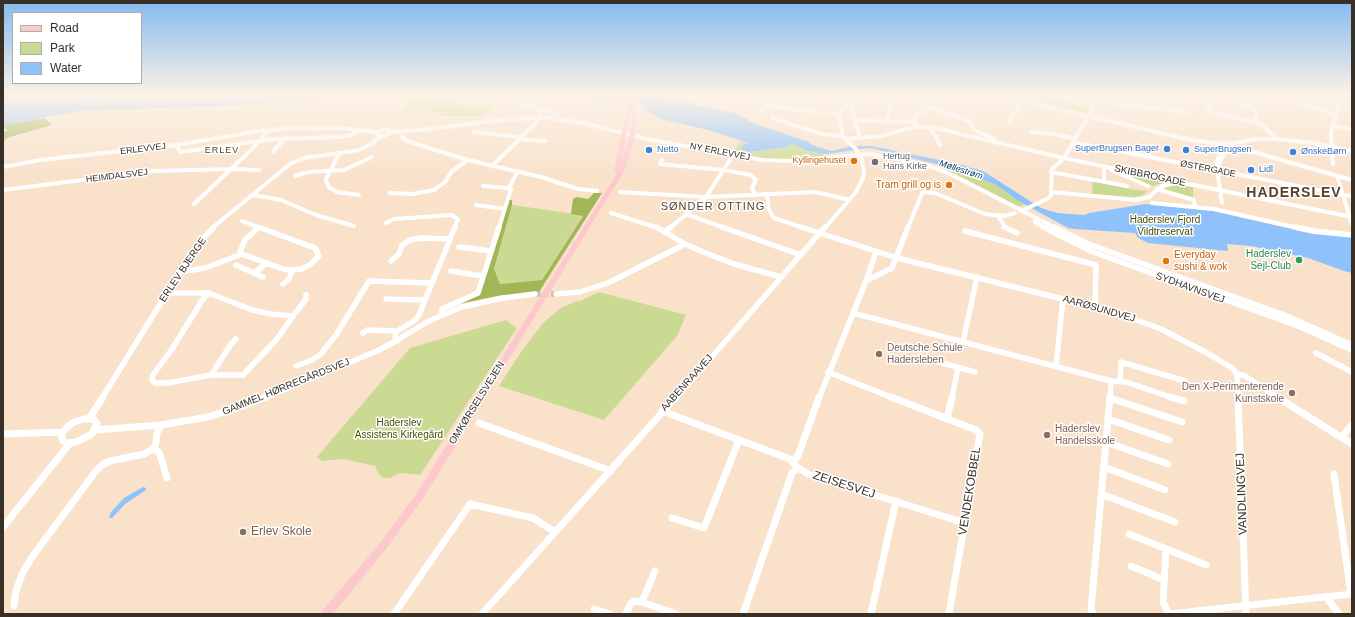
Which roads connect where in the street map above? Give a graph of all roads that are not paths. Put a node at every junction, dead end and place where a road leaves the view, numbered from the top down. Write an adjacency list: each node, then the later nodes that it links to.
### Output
1 (463, 125): 23 (street, NY ERLEVVEJ)
2 (533, 125): 28 (street)
3 (590, 125): 24 (street, NY ERLEVVEJ)
4 (626, 125): 24 (main road, OMKØRSELSVEJEN)
5 (629, 125): 25 (main road)
6 (633, 125): 25 (main road, OMKØRSELSVEJEN)
7 (793, 125): 27 (street)
8 (841, 125): 27 (street)
9 (856, 125): 31 (street)
10 (923, 125): 17 (street)
11 (971, 125): 35 (street)
12 (1083, 125): 33 (street)
13 (1128, 125): 40 (street)
14 (1262, 125): 29 (street)
15 (1332, 125): 20 (street); 41 (street)
16 (915, 127): 17 (street); 31 (street)
17 (931, 127): 35 (street); 39 (street)
18 (270, 129): 19 (street, ERLEVVEJ); 32 (street); 38 (street, ERLEVVEJ)
19 (360, 130): 23 (street, ERLEVVEJ); 30 (street)
20 (1352, 130)
21 (474, 132): 28 (street)
22 (1030, 132): 33 (street, ØSTERGADE)
23 (379, 134): 47 (street, ERLEV BJERGE)
24 (624, 134): 25 (street, NY ERLEVVEJ); 46 (main road); 68 (main road, OMKØRSELSVEJEN)
25 (632, 136): 46 (main road, OMKØRSELSVEJEN); 49 (street, NY ERLEVVEJ)
26 (402, 137): 52 (street)
27 (844, 137): 31 (street); 48 (street)
28 (520, 138): 34 (street); 55 (street)
29 (1277, 138): 36 (street); 41 (street)
30 (284, 139): 32 (street); 45 (street)
31 (860, 139)
32 (260, 140): 38 (street); 58 (street)
33 (1074, 140): 51 (street); 61 (street, ØSTERGADE)
34 (545, 141)
35 (996, 141): 51 (street)
36 (1246, 141): 37 (street); 42 (street)
37 (1230, 144): 40 (street); 42 (street)
38 (176, 145): 56 (street, ERLEVVEJ)
39 (940, 145)
40 (1221, 146): 43 (street); 61 (street)
41 (1332, 147): 44 (street); 54 (street)
42 (1238, 148): 43 (street); 66 (street)
43 (1230, 151): 61 (street)
44 (1352, 151)
45 (273, 152)
46 (628, 153): 68 (main road, OMKØRSELSVEJEN)
47 (339, 154): 62 (street); 83 (street, ERLEV BJERGE)
48 (860, 154): 49 (street, NY ERLEVVEJ); 89 (street, AABENRAAVEJ); 96 (street, SYDHAVNSVEJ)
49 (733, 155): 60 (street)
50 (372, 156): 62 (street)
51 (1064, 158): 57 (street); 64 (street)
52 (468, 160): 55 (street); 81 (street)
53 (662, 160): 60 (street)
54 (1333, 164)
55 (492, 166): 63 (street)
56 (3, 167)
57 (1104, 167): 69 (street); 70 (street, SKIBBROGADE); 73 (street, SKIBBROGADE)
58 (232, 169): 59 (street, HEIMDALSVEJ); 76 (street, HEIMDALSVEJ); 92 (street)
59 (259, 170)
60 (724, 170): 85 (street); 88 (street)
61 (1218, 170): 77 (street); 86 (street, ØSTERGADE)
62 (330, 171): 65 (street); 84 (street)
63 (518, 171): 74 (street); 78 (street)
64 (1051, 172): 69 (street); 80 (street)
65 (295, 176)
66 (1337, 176): 67 (street); 86 (street)
67 (1352, 180)
68 (614, 181): 214 (main road, OMKØRSELSVEJEN)
69 (1104, 182): 72 (street)
70 (1176, 183): 75 (street); 77 (street, SKIBBROGADE)
71 (483, 186): 74 (street)
72 (1127, 186)
73 (1148, 186)
74 (508, 188): 95 (street)
75 (1157, 189): 80 (street); 94 (street)
76 (3, 190)
77 (1220, 190): 90 (street); 101 (street, SKIBBROGADE)
78 (597, 191)
79 (620, 192): 88 (street)
80 (1051, 192): 96 (street)
81 (390, 193)
82 (767, 194): 85 (street); 89 (street); 110 (street, AARØSUNDVEJ)
83 (254, 195): 106 (street); 126 (street, ERLEV BJERGE)
84 (359, 195)
85 (755, 195): 88 (street)
86 (1343, 195): 87 (street, ØSTERGADE); 101 (street)
87 (1352, 196)
88 (706, 197): 99 (street)
89 (850, 200): 110 (street, AABENRAAVEJ)
90 (1222, 202)
91 (1152, 203): 94 (street)
92 (194, 204)
93 (476, 205): 95 (street)
94 (1196, 207): 112 (street)
95 (504, 209): 116 (street)
96 (1023, 210): 102 (street, SYDHAVNSVEJ)
97 (611, 213): 108 (street)
98 (1015, 213): 100 (street)
99 (686, 214): 108 (street); 119 (street)
100 (998, 216): 111 (street); 120 (street)
101 (1350, 217): 105 (street)
102 (1035, 218): 152 (street, SYDHAVNSVEJ); 153 (street, SYDHAVNSVEJ)
103 (242, 221): 107 (street)
104 (386, 223): 113 (street)
105 (1352, 224)
106 (354, 226)
107 (258, 228): 118 (street); 124 (street)
108 (666, 231): 114 (street)
109 (965, 231): 143 (street)
110 (820, 233): 117 (street, AARØSUNDVEJ); 119 (street, AABENRAAVEJ)
111 (1017, 233)
112 (1352, 235)
113 (450, 239): 121 (street); 133 (street)
114 (685, 244): 130 (street); 138 (street)
115 (459, 247): 116 (street)
116 (491, 251): 128 (street)
117 (876, 252): 120 (street, AARØSUNDVEJ); 132 (street)
118 (242, 254): 122 (street); 126 (street)
119 (802, 255): 130 (street, AABENRAAVEJ)
120 (897, 258): 131 (street, AARØSUNDVEJ); 132 (street)
121 (391, 261)
122 (267, 263): 124 (street); 127 (street)
123 (236, 265): 127 (street)
124 (292, 270): 134 (street)
125 (451, 271): 128 (street)
126 (180, 272): 135 (street, ERLEV BJERGE)
127 (254, 272): 129 (street)
128 (483, 276): 145 (street)
129 (263, 277)
130 (781, 277): 169 (street, AABENRAAVEJ)
131 (977, 277): 141 (street, AARØSUNDVEJ); 151 (street)
132 (866, 281): 144 (street)
133 (432, 283): 142 (street); 156 (street)
134 (283, 284)
135 (167, 293): 136 (street); 170 (street, ERLEV BJERGE)
136 (210, 294): 146 (street); 162 (street)
137 (535, 294): 145 (street)
138 (556, 294)
139 (306, 295): 146 (street)
140 (386, 299): 142 (street)
141 (1063, 299): 143 (street, AARØSUNDVEJ); 157 (street)
142 (425, 300): 148 (street)
143 (1094, 308): 163 (street, AARØSUNDVEJ)
144 (853, 313): 151 (street); 159 (street)
145 (442, 315): 150 (street, GAMMEL HØRREGÅRDSVEJ)
146 (293, 316): 162 (street)
147 (363, 332): 148 (street)
148 (397, 332): 150 (street)
149 (236, 339): 162 (street)
150 (400, 339): 176 (street, GAMMEL HØRREGÅRDSVEJ)
151 (963, 342): 157 (street)
152 (1352, 344)
153 (1352, 350)
154 (1316, 353): 161 (street)
155 (940, 362): 158 (street)
156 (296, 366)
157 (1056, 366): 164 (street)
158 (958, 367): 160 (street); 171 (street)
159 (828, 372): 171 (street, VENDEKOBBEL); 187 (street)
160 (975, 372)
161 (1352, 372)
162 (211, 374)
163 (1237, 374): 180 (street, AARØSUNDVEJ); 213 (street, VANDLINGVEJ)
164 (1111, 381): 165 (street); 167 (street)
165 (1120, 381): 166 (street); 168 (street)
166 (1185, 381)
167 (1110, 398): 172 (street); 173 (street)
168 (1184, 401)
169 (662, 411): 181 (street, ZEISESVEJ); 190 (street, AABENRAAVEJ)
170 (89, 419): 177 (street); 178 (street)
171 (947, 419): 198 (street, VENDEKOBBEL)
172 (1108, 419): 182 (street); 183 (street)
173 (1182, 422)
174 (480, 423): 190 (street)
175 (1352, 425): 180 (street)
176 (161, 426): 177 (street, GAMMEL HØRREGÅRDSVEJ); 186 (street)
177 (95, 430): 184 (street)
178 (63, 432): 179 (street); 184 (street)
179 (3, 434)
180 (1341, 437): 185 (street, AARØSUNDVEJ)
181 (739, 440): 187 (street, ZEISESVEJ); 196 (street)
182 (1169, 440)
183 (1106, 442): 188 (street); 189 (street)
184 (70, 443): 199 (street)
185 (1352, 444)
186 (153, 449): 192 (street); 211 (street)
187 (796, 464): 195 (street, ZEISESVEJ); 220 (street)
188 (1168, 464)
189 (1104, 467): 193 (street); 194 (street)
190 (611, 471): 200 (street, AABENRAAVEJ)
191 (1334, 474): 203 (street)
192 (167, 478)
193 (1165, 490)
194 (1101, 494): 197 (street); 223 (street)
195 (896, 501): 198 (street, ZEISESVEJ); 221 (street)
196 (672, 518)
197 (1175, 522)
198 (965, 524): 222 (street, VENDEKOBBEL)
199 (3, 527)
200 (555, 532): 215 (street); 216 (street, AABENRAAVEJ)
201 (1129, 534): 202 (street)
202 (1166, 548): 204 (street); 207 (street)
203 (1348, 553): 208 (street)
204 (1206, 565)
205 (1131, 566): 207 (street)
206 (655, 571): 210 (street)
207 (1164, 580): 224 (street)
208 (1352, 594): 209 (street)
209 (1326, 597): 213 (street); 225 (street)
210 (642, 602): 218 (street); 219 (street)
211 (14, 606)
212 (594, 609): 217 (street)
213 (1246, 610): 224 (street)
214 (326, 614)
215 (394, 614)
216 (482, 614)
217 (610, 614)
218 (626, 614)
219 (676, 614)
220 (743, 614)
221 (871, 614)
222 (949, 614)
223 (1093, 614)
224 (1169, 614)
225 (1339, 614)

